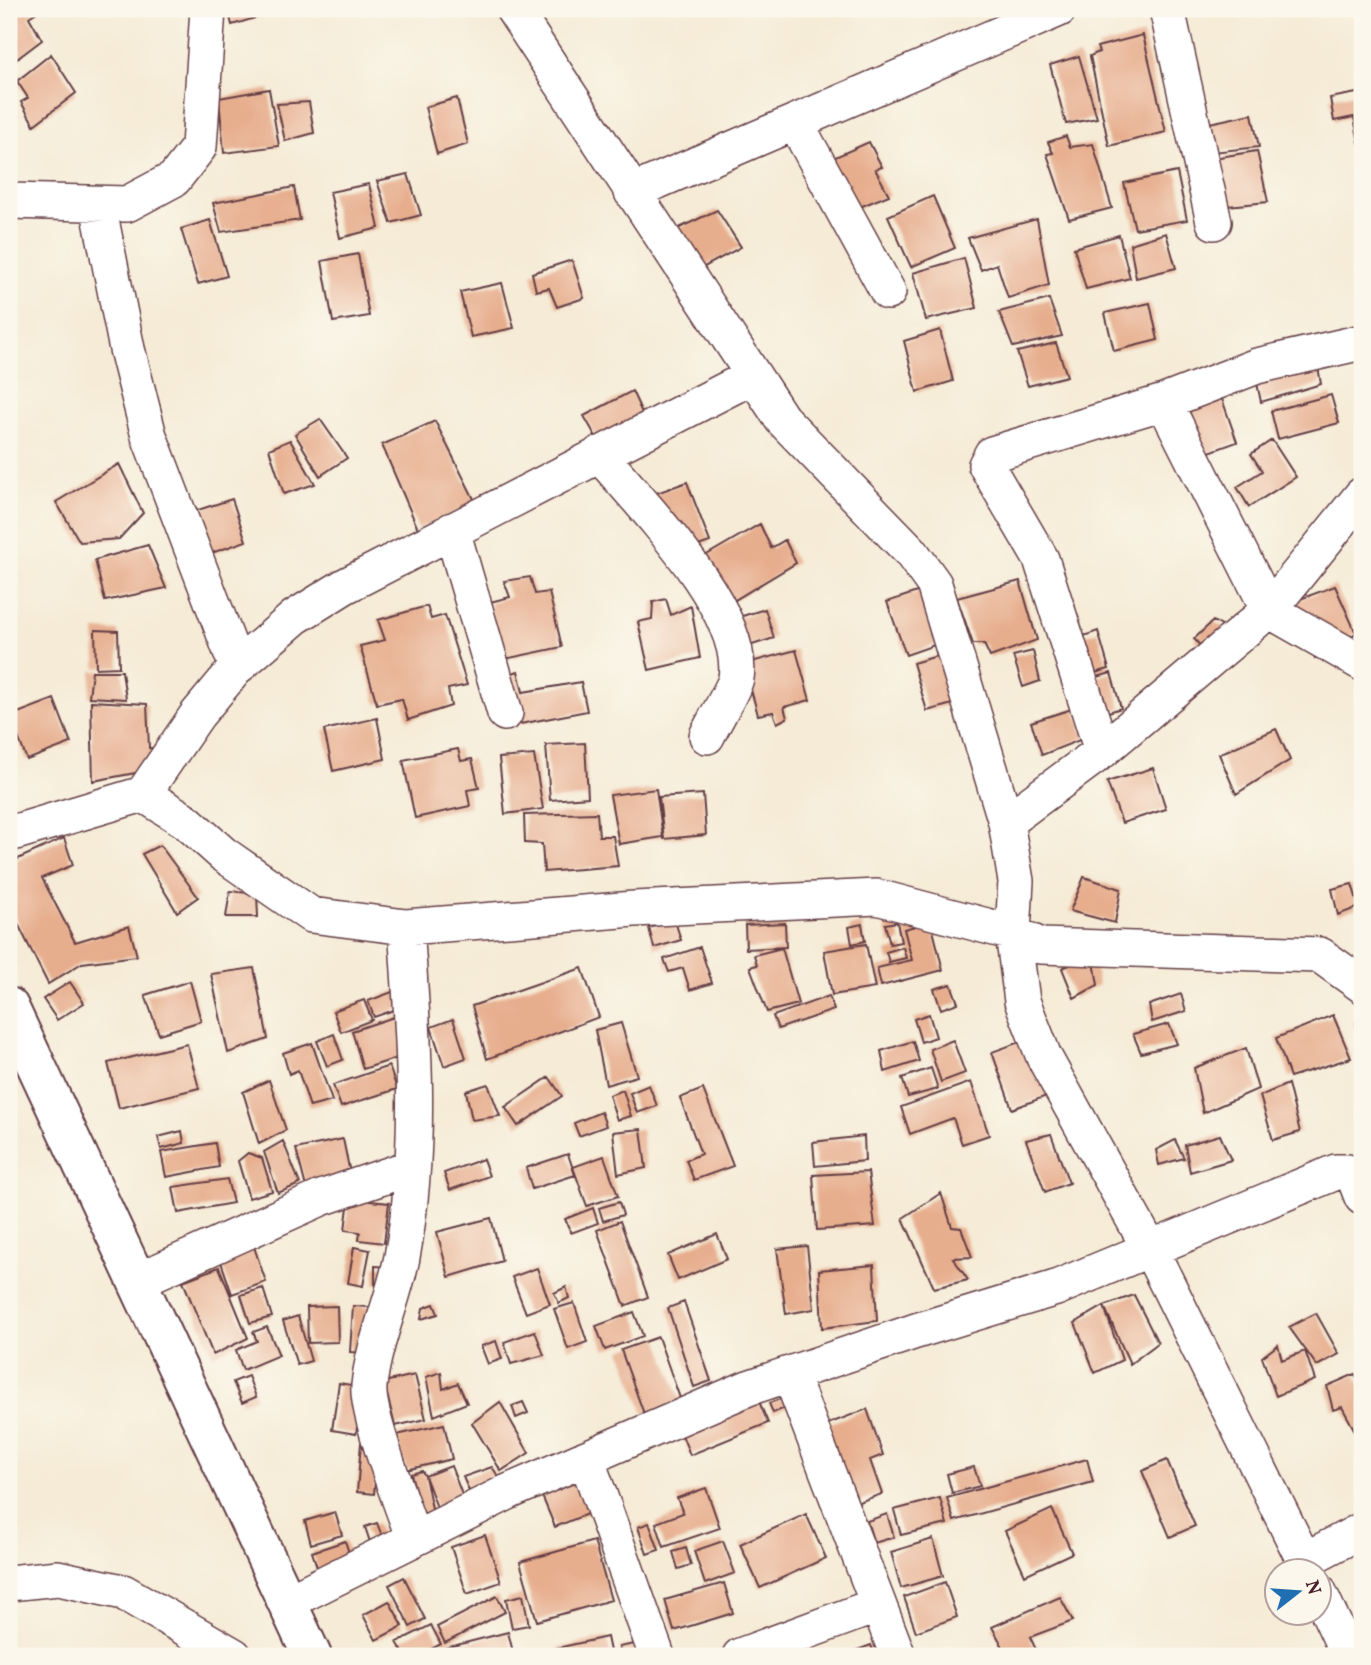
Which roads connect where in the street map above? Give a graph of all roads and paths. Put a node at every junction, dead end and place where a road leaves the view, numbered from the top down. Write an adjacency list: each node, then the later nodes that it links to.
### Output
1 (208, 9): 8 (street)
2 (513, 9): 6 (street)
3 (1059, 9): 5 (street)
4 (1167, 9): 9 (street)
5 (795, 122): 6 (street); 10 (street)
6 (632, 192): 12 (street)
7 (9, 201): 8 (street)
8 (98, 205): 19 (street)
9 (1214, 222)
10 (888, 292)
11 (1362, 342): 13 (street)
12 (753, 376): 14 (street); 24 (street)
13 (1164, 402): 17 (street); 22 (street)
14 (600, 454): 16 (street); 21 (street)
15 (1362, 495): 17 (street)
16 (452, 530): 19 (street); 20 (street)
17 (1269, 610): 18 (street); 22 (street)
18 (1362, 663)
19 (237, 667): 23 (street)
20 (505, 713)
21 (707, 736)
22 (1102, 751): 24 (street)
23 (143, 794): 25 (street); 26 (street)
24 (1006, 822): 27 (street)
25 (9, 834)
26 (406, 928): 27 (street); 30 (street)
27 (1013, 933): 28 (street); 32 (street)
28 (1362, 985)
29 (9, 1007): 33 (street)
30 (412, 1167): 33 (street); 37 (street)
31 (1362, 1197): 32 (street)
32 (1150, 1250): 34 (street); 38 (street)
33 (136, 1281): 41 (street)
34 (790, 1374): 35 (street); 42 (street)
35 (586, 1458): 37 (street); 46 (street)
36 (1362, 1530): 39 (street)
37 (414, 1539): 41 (street)
38 (1302, 1556)
39 (1332, 1556)
40 (9, 1583): 44 (street)
41 (287, 1602): 45 (street)
42 (878, 1605): 47 (street); 48 (street)
43 (1332, 1619): 49 (street)
44 (234, 1656)
45 (312, 1656)
46 (657, 1656)
47 (740, 1656)
48 (898, 1656)
49 (1349, 1656)

